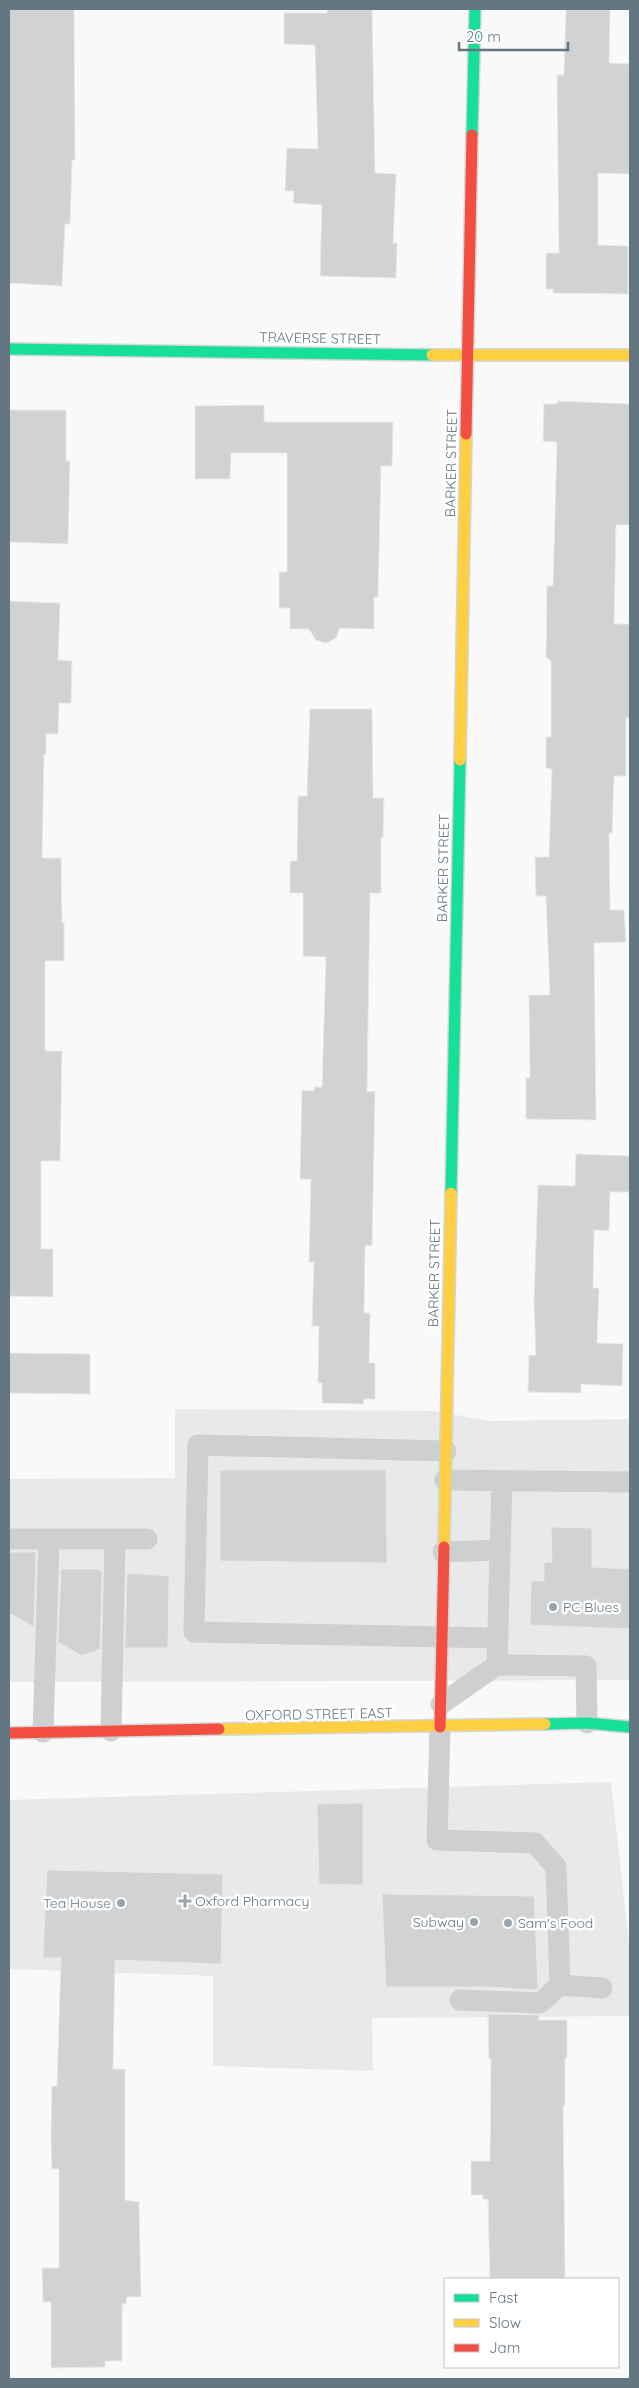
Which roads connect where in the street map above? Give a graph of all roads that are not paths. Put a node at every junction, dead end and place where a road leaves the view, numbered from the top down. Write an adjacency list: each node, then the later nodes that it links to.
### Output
1 (475, 9): 3 (street, BARKER STREET)
2 (9, 349): 3 (street, TRAVERSE STREET)
3 (468, 355): 4 (street, TRAVERSE STREET); 5 (street, BARKER STREET)
4 (630, 355)
5 (446, 1451): 6 (street, BARKER STREET); 15 (lane)
6 (445, 1480): 7 (lane); 14 (street, BARKER STREET)
7 (502, 1481): 8 (lane); 13 (lane)
8 (630, 1482)
9 (147, 1538): 12 (lane)
10 (9, 1539): 11 (lane)
11 (49, 1539): 12 (lane); 23 (lane)
12 (115, 1539): 22 (lane)
13 (500, 1550): 14 (lane); 16 (lane)
14 (444, 1552): 15 (street, BARKER STREET)
15 (442, 1637): 16 (lane); 18 (street, BARKER STREET)
16 (498, 1638): 17 (lane)
17 (497, 1665): 18 (lane); 19 (lane)
18 (441, 1704): 20 (street, BARKER STREET)
19 (587, 1723): 20 (street, OXFORD STREET EAST); 21 (street, OXFORD STREET EAST)
20 (440, 1727): 22 (street, OXFORD STREET EAST); 25 (lane)
21 (630, 1727)
22 (111, 1731): 23 (street, OXFORD STREET EAST)
23 (43, 1732): 24 (street, OXFORD STREET EAST)
24 (9, 1733)
25 (560, 1985): 26 (lane); 27 (lane)
26 (602, 1988)
27 (460, 2000)

